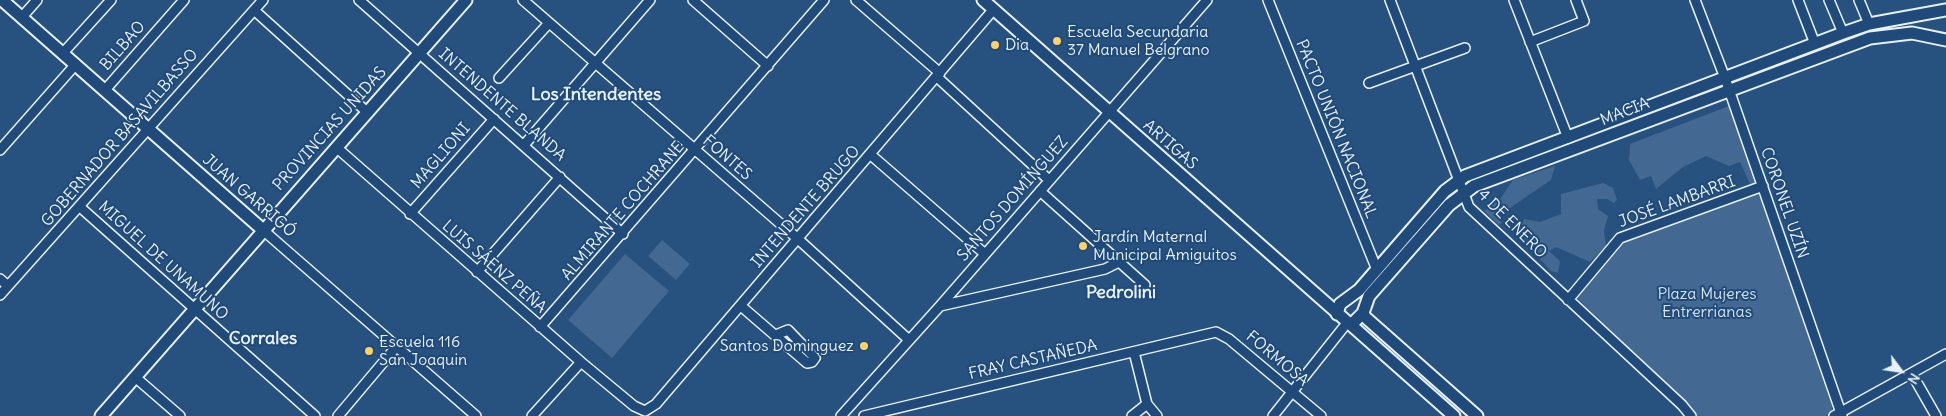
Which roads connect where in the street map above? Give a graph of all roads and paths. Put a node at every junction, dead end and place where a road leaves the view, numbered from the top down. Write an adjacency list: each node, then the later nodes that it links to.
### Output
1 (2, 0): 25 (street, JUAN GARRIGÓ)
2 (37, 0): 25 (street)
3 (111, 0): 33 (street)
4 (184, 0): 43 (street, BILBAO)
5 (263, 0): 23 (street, GOBERNADOR BASAVILBASSO)
6 (359, 0): 34 (street, INTENDENTE BLANDA)
7 (466, 0): 34 (street, PROVINCIAS UNIDAS)
8 (523, 0): 26 (street, FONTES)
9 (650, 0): 35 (street)
10 (693, 0): 37 (street)
11 (824, 0): 37 (street, ALMIRANTE COCHRANE)
12 (856, 0): 39 (street)
13 (1207, 0): 46 (street, SANTOS DOMÍNGUEZ)
14 (1268, 0): 68 (street, PACTO UNIÓN NACIONAL)
15 (1390, 0): 38 (street, 4 DE ENERO)
16 (1514, 0): 30 (street)
17 (1576, 0): 30 (street)
18 (1696, 0): 41 (street, CORONEL UZÍN)
19 (1798, 0): 31 (street)
20 (1829, 0): 28 (street)
21 (1859, 0): 27 (street)
22 (988, 3): 39 (street, INTENDENTE BRUGO); 46 (street, ARTIGAS)
23 (254, 10): 45 (street); 48 (street, GOBERNADOR BASAVILBASSO)
24 (1946, 10): 27 (street, MACIA)
25 (22, 18): 33 (street, JUAN GARRIGÓ)
26 (548, 23): 35 (street, FONTES); 40 (street)
27 (1869, 24): 28 (street, MACIA)
28 (1842, 33): 31 (street, MACIA)
29 (1946, 40): 44 (street, MACIA)
30 (1530, 42): 49 (street)
31 (1815, 44): 41 (street, MACIA)
32 (1465, 48): 38 (street)
33 (63, 53): 36 (street, JUAN GARRIGÓ)
34 (420, 53): 45 (street, PROVINCIAS UNIDAS); 47 (street, INTENDENTE BLANDA)
35 (596, 62): 50 (street); 53 (street, FONTES)
36 (76, 64): 43 (street, JUAN GARRIGÓ); 52 (street)
37 (768, 66): 53 (street, ALMIRANTE COCHRANE)
38 (1415, 67): 42 (street); 57 (street, 4 DE ENERO)
39 (939, 75): 54 (street, INTENDENTE BRUGO); 56 (street)
40 (499, 78)
41 (1725, 78): 44 (street, CORONEL UZÍN); 49 (street, MACIA)
42 (1369, 83)
43 (105, 90): 48 (street, JUAN GARRIGÓ)
44 (1729, 90): 58 (street, CORONEL UZÍN); 60 (street, MACIA)
45 (367, 112): 51 (street, PROVINCIAS UNIDAS)
46 (1109, 113): 56 (street, SANTOS DOMÍNGUEZ); 80 (street, ARTIGAS)
47 (494, 119): 50 (street, INTENDENTE BLANDA); 62 (street, MAGLIONI)
48 (148, 129): 61 (street, GOBERNADOR BASAVILBASSO); 63 (street, JUAN GARRIGÓ)
49 (1568, 138): 57 (street, MACIA)
50 (524, 145): 55 (street, INTENDENTE BLANDA)
51 (336, 148): 62 (street, LUIS SÁENZ PEÑA); 63 (street, PROVINCIAS UNIDAS)
52 (0, 150)
53 (696, 151): 64 (street, ALMIRANTE COCHRANE); 65 (street, FONTES)
54 (871, 155): 65 (street, INTENDENTE BRUGO); 66 (street)
55 (560, 177): 64 (street, INTENDENTE BLANDA); 69 (street)
56 (1049, 180): 59 (street, SANTOS DOMÍNGUEZ)
57 (1458, 180): 60 (street, 4 DE ENERO); 68 (street, MACIA)
58 (1763, 186): 75 (street, JOSÉ LAMBARRI); 95 (street, CORONEL UZÍN)
59 (1040, 191): 66 (street, SANTOS DOMÍNGUEZ); 67 (street)
60 (1462, 193): 75 (street, 4 DE ENERO); 79 (street, MACIA)
61 (80, 207): 72 (street, GOBERNADOR BASAVILBASSO); 78 (street, MIGUEL DE UNAMUNO)
62 (410, 214): 69 (street, LUIS SÁENZ PEÑA)
63 (263, 230): 78 (street, PROVINCIAS UNIDAS); 86 (street, JUAN GARRIGÓ)
64 (624, 234): 82 (street, ALMIRANTE COCHRANE)
65 (798, 239): 76 (street, INTENDENTE BRUGO); 85 (street, FONTES)
66 (985, 254): 77 (street, SANTOS DOMÍNGUEZ)
67 (1119, 262): 71 (street); 77 (street)
68 (1376, 270): 74 (street, MACIA)
69 (477, 272): 82 (street, LUIS SÁENZ PEÑA)
70 (0, 278): 72 (street)
71 (1145, 285)
72 (8, 286): 73 (street, GOBERNADOR BASAVILBASSO)
73 (0, 295)
74 (1351, 295): 79 (street); 80 (street, MACIA)
75 (1568, 300): 110 (street, 4 DE ENERO)
76 (741, 306): 84 (street); 94 (street, INTENDENTE BRUGO)
77 (940, 306): 85 (street, SANTOS DOMÍNGUEZ)
78 (195, 310): 91 (street, PROVINCIAS UNIDAS); 98 (street, MIGUEL DE UNAMUNO)
79 (1364, 310): 81 (street, MACIA); 109 (street)
80 (1337, 314): 81 (street, ARTIGAS)
81 (1349, 324): 92 (street); 108 (street)
82 (540, 327): 89 (street, LUIS SÁENZ PEÑA)
83 (1210, 333): 87 (street, FRAY CASTAÑEDA); 92 (street, FORMOSA)
84 (776, 335)
85 (909, 340): 102 (street, SANTOS DOMÍNGUEZ)
86 (397, 346): 99 (street); 100 (street, JUAN GARRIGÓ)
87 (1134, 352): 93 (street); 103 (street, FRAY CASTAÑEDA)
88 (1946, 354): 90 (street)
89 (581, 362): 94 (street, LUIS SÁENZ PEÑA); 101 (street)
90 (1912, 374): 95 (street); 111 (street)
91 (135, 377): 96 (street, PROVINCIAS UNIDAS); 97 (street)
92 (1292, 392): 106 (street); 107 (street, FORMOSA)
93 (1147, 404): 104 (street); 105 (street)
94 (634, 406)
95 (1839, 415)
96 (101, 416)
97 (180, 416)
98 (315, 416)
99 (338, 416)
100 (476, 416)
101 (532, 416)
102 (841, 416)
103 (864, 416)
104 (1132, 416)
105 (1156, 416)
106 (1272, 416)
107 (1321, 416)
108 (1454, 416)
109 (1477, 416)
110 (1691, 416)
111 (1936, 416)

